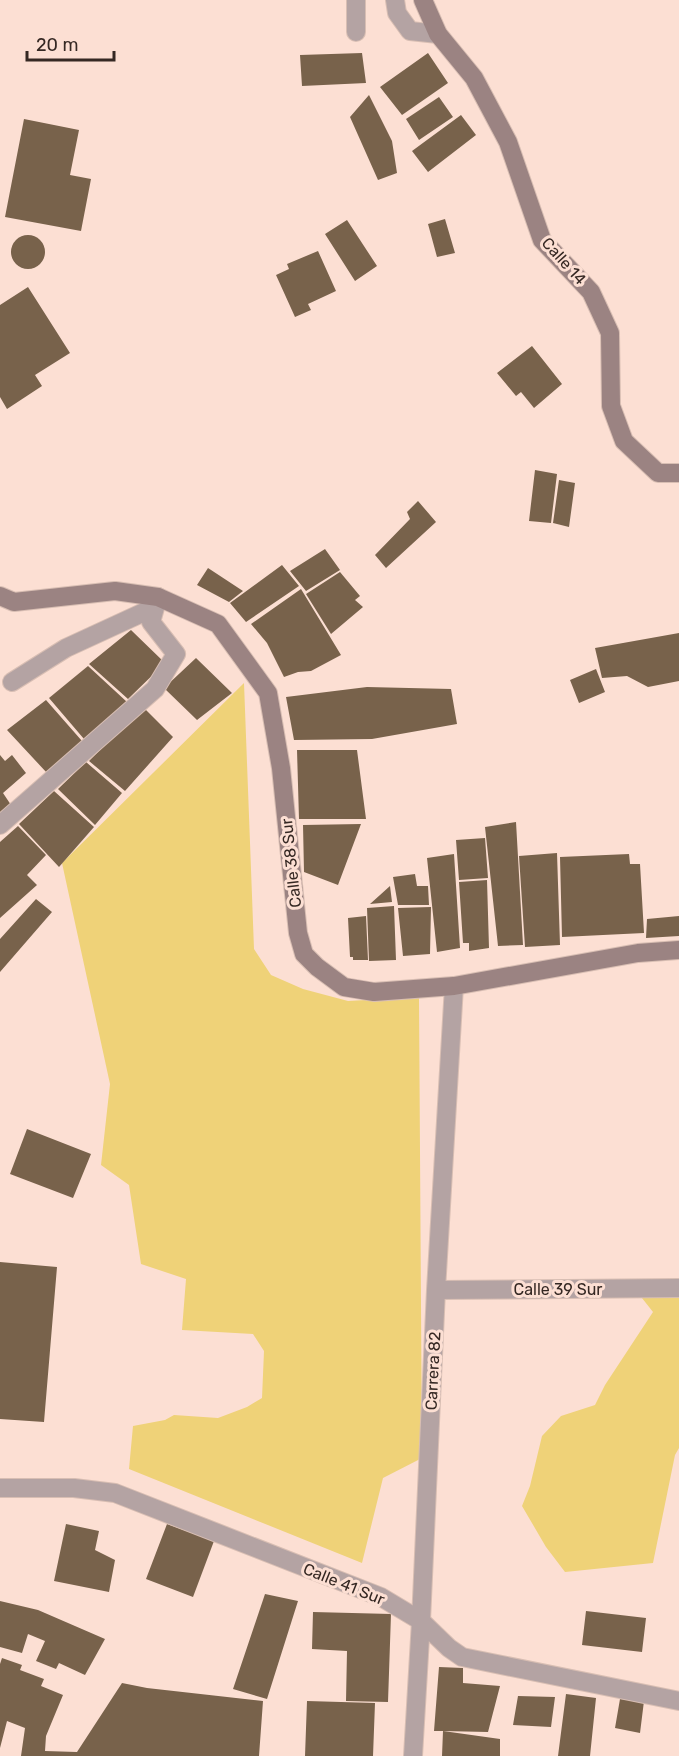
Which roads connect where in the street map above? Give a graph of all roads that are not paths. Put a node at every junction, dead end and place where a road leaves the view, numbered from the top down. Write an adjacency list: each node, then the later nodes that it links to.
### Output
1 (356, 0): 4 (street)
2 (395, 0): 5 (street)
3 (423, 0): 5 (street, Calle 14)
4 (356, 32)
5 (438, 34): 6 (street, Calle 14)
6 (679, 473)
7 (0, 596): 8 (street, Calle 38 Sur)
8 (157, 602): 9 (street); 10 (street); 12 (street, Calle 38 Sur)
9 (12, 682)
10 (0, 825)
11 (679, 950): 12 (street, Calle 38 Sur)
12 (454, 986): 14 (street, Carrera 82)
13 (679, 1288): 14 (street, Calle 39 Sur)
14 (436, 1290): 16 (street, Carrera 82)
15 (0, 1488): 16 (street, Calle 41 Sur)
16 (422, 1621): 17 (street, Calle 41 Sur); 18 (street, Carrera 82)
17 (679, 1701)
18 (413, 1756)

